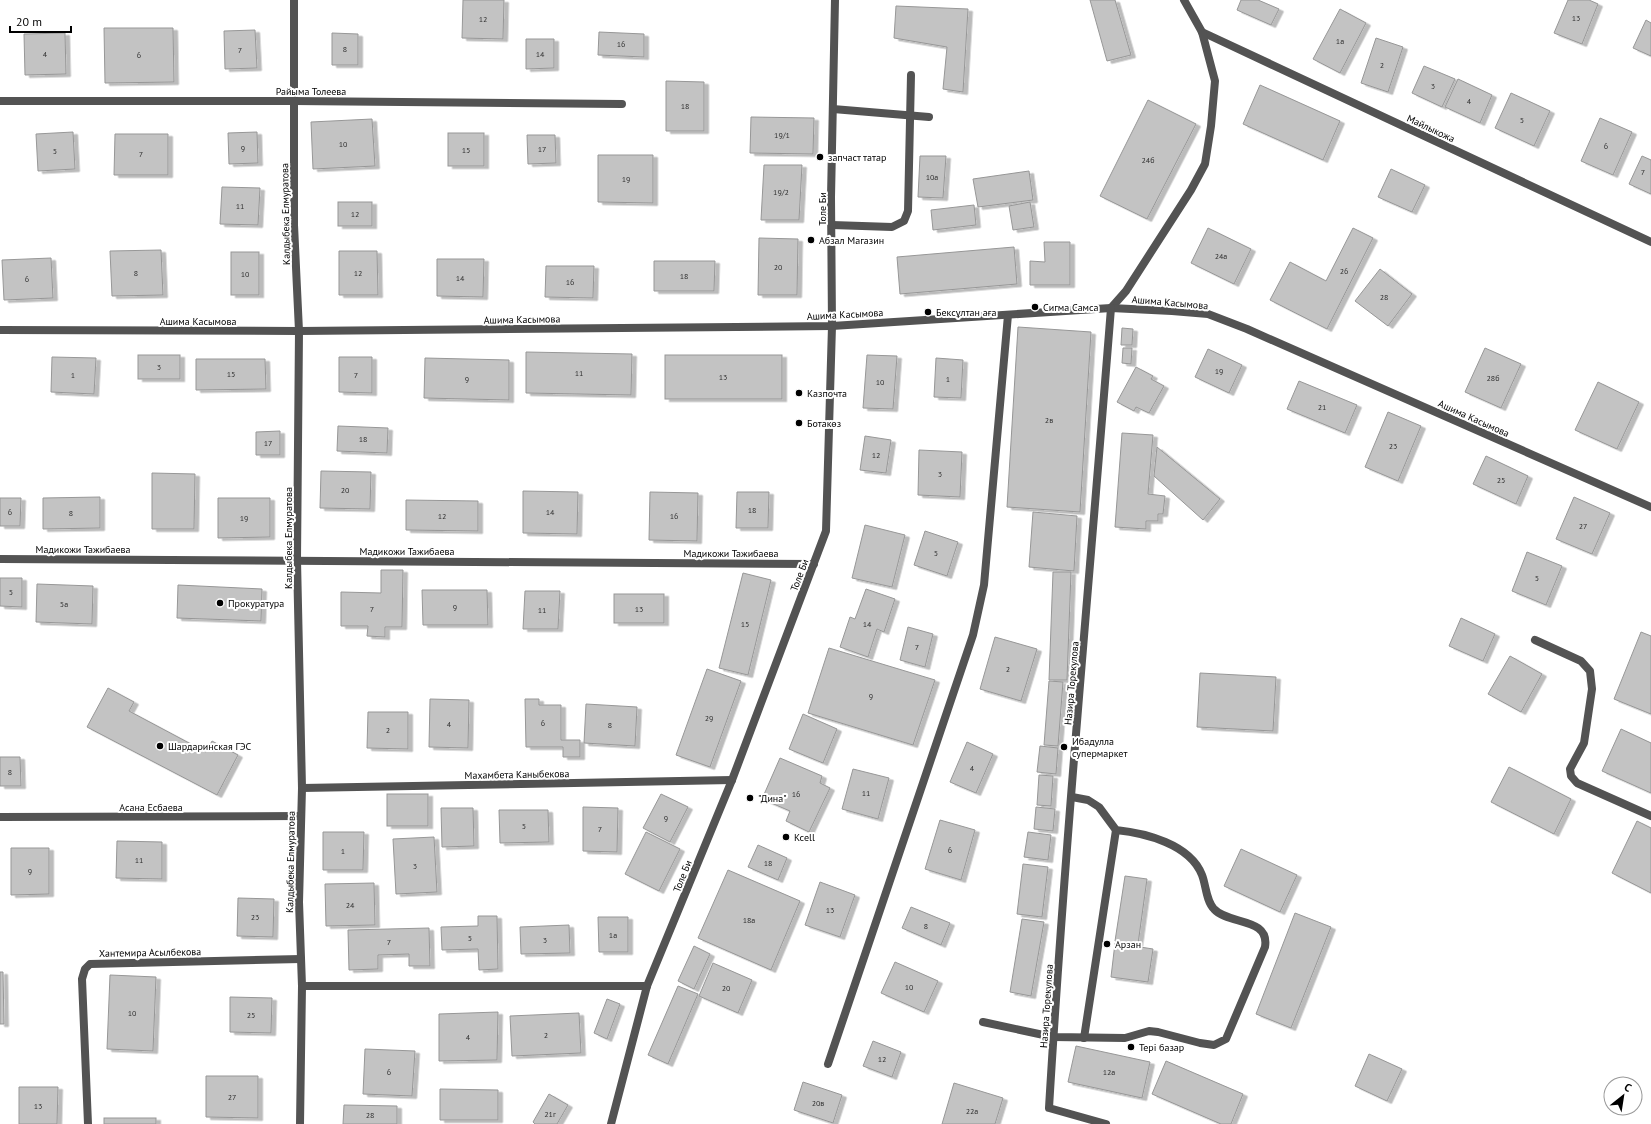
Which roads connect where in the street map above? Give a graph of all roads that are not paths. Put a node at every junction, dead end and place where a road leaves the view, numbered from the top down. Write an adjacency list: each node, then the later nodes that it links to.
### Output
1 (294, 0): 7 (street, Калдыбека Елмуратова)
2 (835, 0): 9 (street, Толе Би)
3 (1184, 0): 4 (street)
4 (1202, 32): 13 (street, Майлыкожа); 14 (street)
5 (911, 75): 10 (street)
6 (0, 101): 7 (street, Райыма Толеева)
7 (294, 101): 8 (street, Райыма Толеева); 18 (street, Калдыбека Елмуратова)
8 (622, 104)
9 (833, 109): 10 (street); 12 (street, Толе Би)
10 (910, 115): 11 (street); 12 (street)
11 (929, 117)
12 (832, 225): 16 (street, Толе Би)
13 (1651, 242)
14 (1111, 308): 15 (street, Ашима Касымова); 19 (street, Ашима Касымова); 26 (street, Назира Торекулова)
15 (1008, 314): 16 (street, Ашима Касымова); 37 (street)
16 (832, 326): 18 (street, Ашима Касымова); 22 (street, Толе Би)
17 (0, 330): 18 (street, Ашима Касымова)
18 (299, 331): 21 (street, Калдыбека Елмуратова)
19 (1651, 507)
20 (0, 559): 21 (street, Мадикожи Тажибаева)
21 (297, 560): 22 (street, Мадикожи Тажибаева); 25 (street, Калдыбека Елмуратова)
22 (814, 564): 24 (street, Толе Би)
23 (1535, 640): 28 (street)
24 (732, 780): 25 (street, Махамбета Каныбекова); 33 (street, Толе Би)
25 (302, 788): 27 (street, Калдыбека Елмуратова)
26 (1072, 797): 30 (street); 35 (street, Назира Торекулова)
27 (301, 816): 29 (street, Асана Есбаева); 31 (street, Калдыбека Елмуратова)
28 (1651, 816)
29 (0, 818)
30 (1116, 830): 36 (street); 36 (street)
31 (301, 959): 32 (street, Калдыбека Елмуратова); 38 (street, Хантемира Асылбекова)
32 (302, 986): 33 (street); 39 (street, Калдыбека Елмуратова)
33 (647, 986): 40 (street, Толе Би)
34 (983, 1022): 35 (street)
35 (1053, 1037): 36 (street); 41 (street, Назира Торекулова)
36 (1084, 1038)
37 (828, 1064)
38 (88, 1124)
39 (300, 1124)
40 (611, 1124)
41 (1106, 1124)

